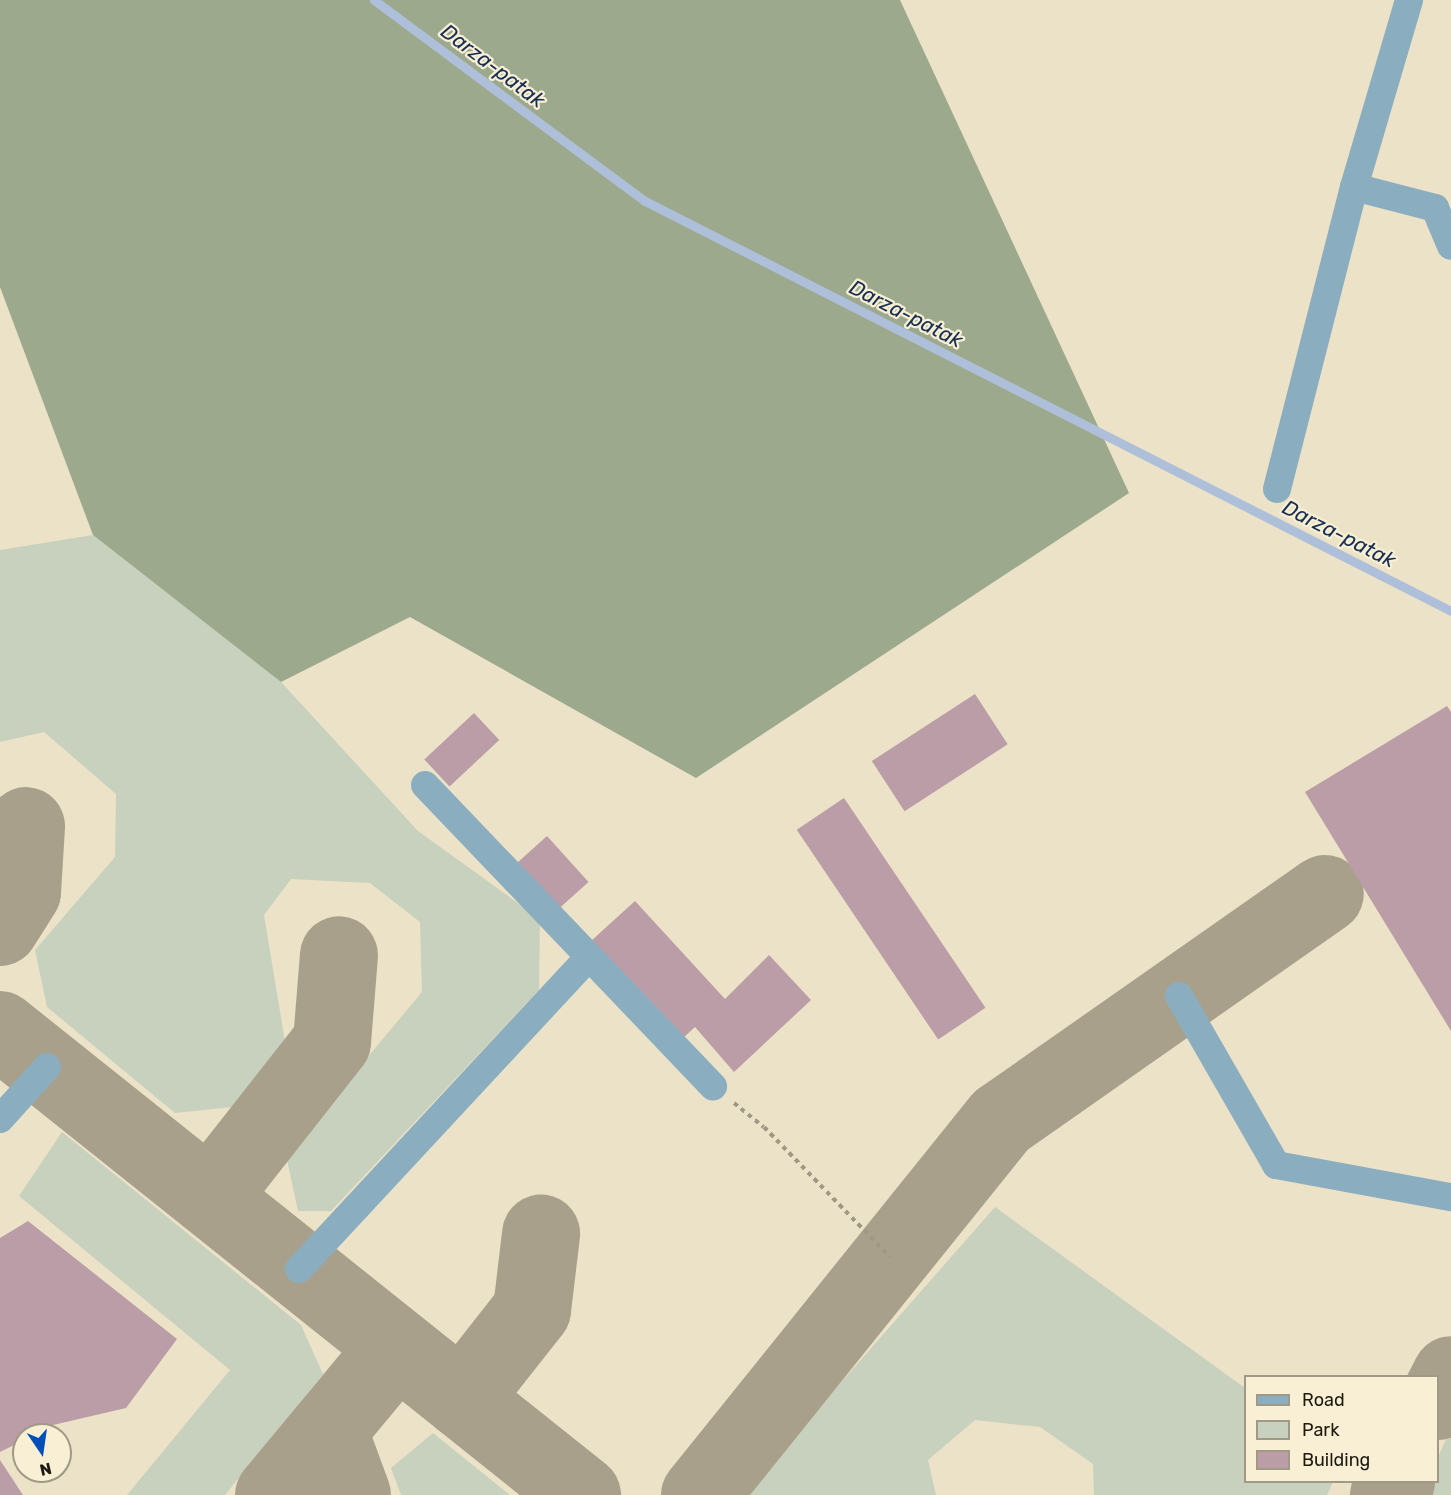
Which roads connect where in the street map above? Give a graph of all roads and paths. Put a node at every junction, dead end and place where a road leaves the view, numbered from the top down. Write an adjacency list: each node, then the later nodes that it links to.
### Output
1 (1409, 0): 2 (lane)
2 (1354, 187): 3 (lane); 4 (lane)
3 (1451, 246)
4 (1278, 489)
5 (425, 785): 6 (lane)
6 (589, 957): 9 (lane); 13 (lane)
7 (1179, 996): 11 (lane)
8 (47, 1067): 10 (lane)
9 (713, 1086): 12 (path)
10 (0, 1119)
11 (1451, 1197)
12 (891, 1258)
13 (299, 1269)

